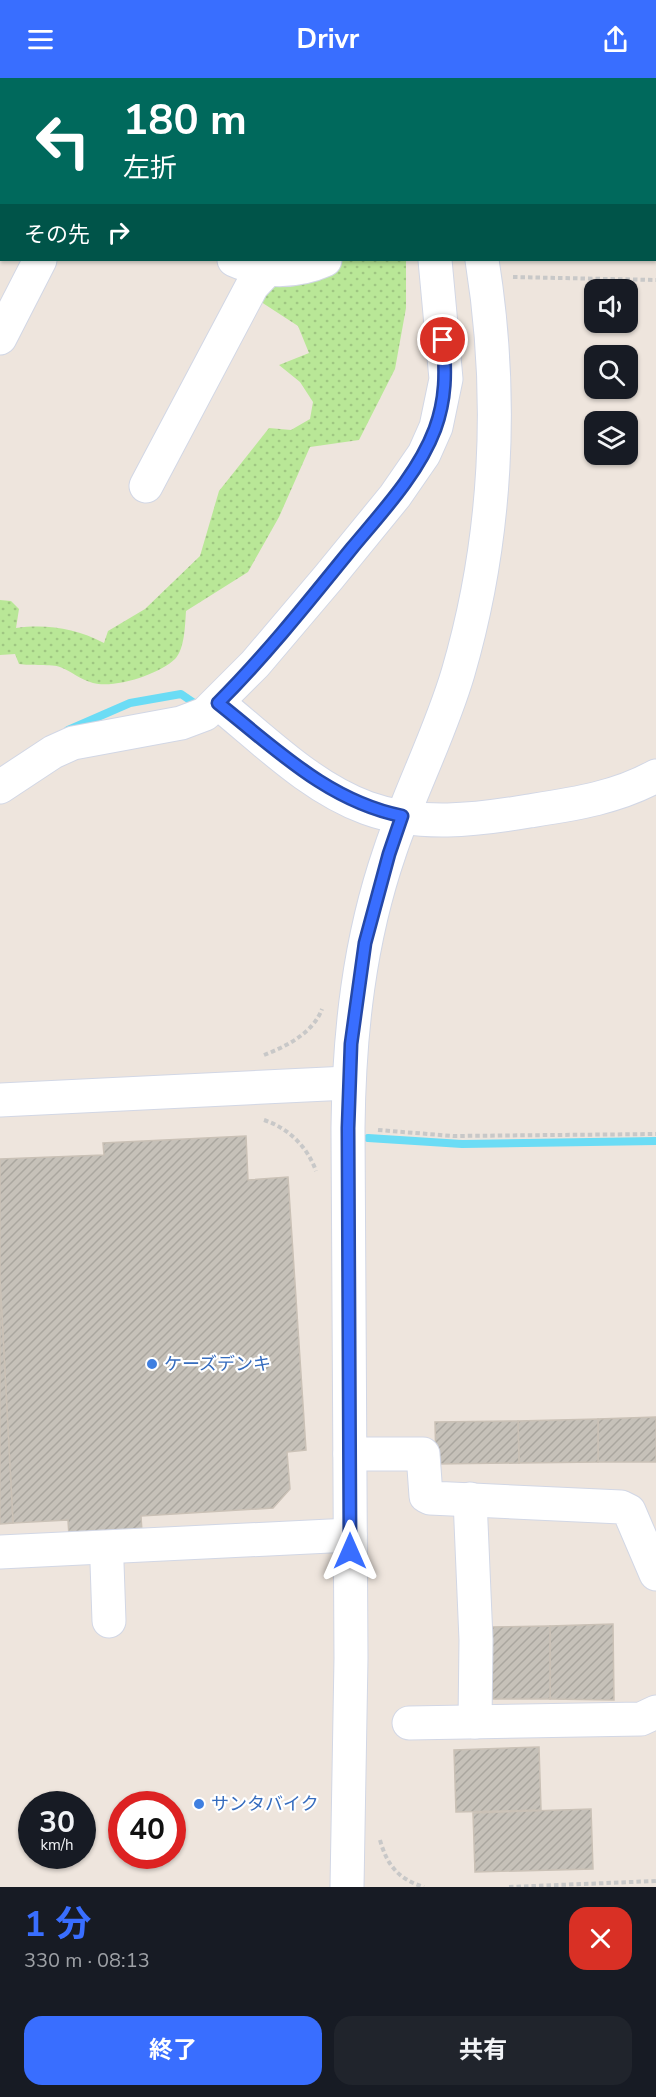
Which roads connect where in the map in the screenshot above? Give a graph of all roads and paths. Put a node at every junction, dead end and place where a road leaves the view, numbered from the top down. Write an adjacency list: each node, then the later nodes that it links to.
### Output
1 (39, 261): 8 (street)
2 (238, 261): 6 (street)
3 (322, 261): 6 (street)
4 (435, 261): 10 (street)
5 (494, 268): 7 (path); 13 (street)
6 (268, 269): 9 (street)
7 (656, 280)
8 (0, 338)
9 (146, 486)
10 (218, 703): 12 (street); 13 (street)
11 (656, 776): 13 (street)
12 (0, 787)
13 (402, 816): 16 (street)
14 (326, 999): 15 (path)
15 (255, 1057)
16 (348, 1083): 17 (street); 19 (street)
17 (0, 1100)
18 (259, 1118): 21 (path)
19 (348, 1128): 20 (path); 22 (street)
20 (656, 1134)
21 (319, 1178)
22 (350, 1454): 23 (street); 24 (street)
23 (470, 1499): 28 (street); 31 (street)
24 (350, 1543): 25 (street); 26 (street); 34 (street)
25 (0, 1552)
26 (107, 1563): 27 (street); 29 (street)
27 (0, 1568)
28 (656, 1574)
29 (109, 1621)
30 (656, 1712): 31 (street)
31 (475, 1722): 32 (street)
32 (409, 1723)
33 (656, 1881): 35 (path)
34 (347, 1887)
35 (509, 1887)

